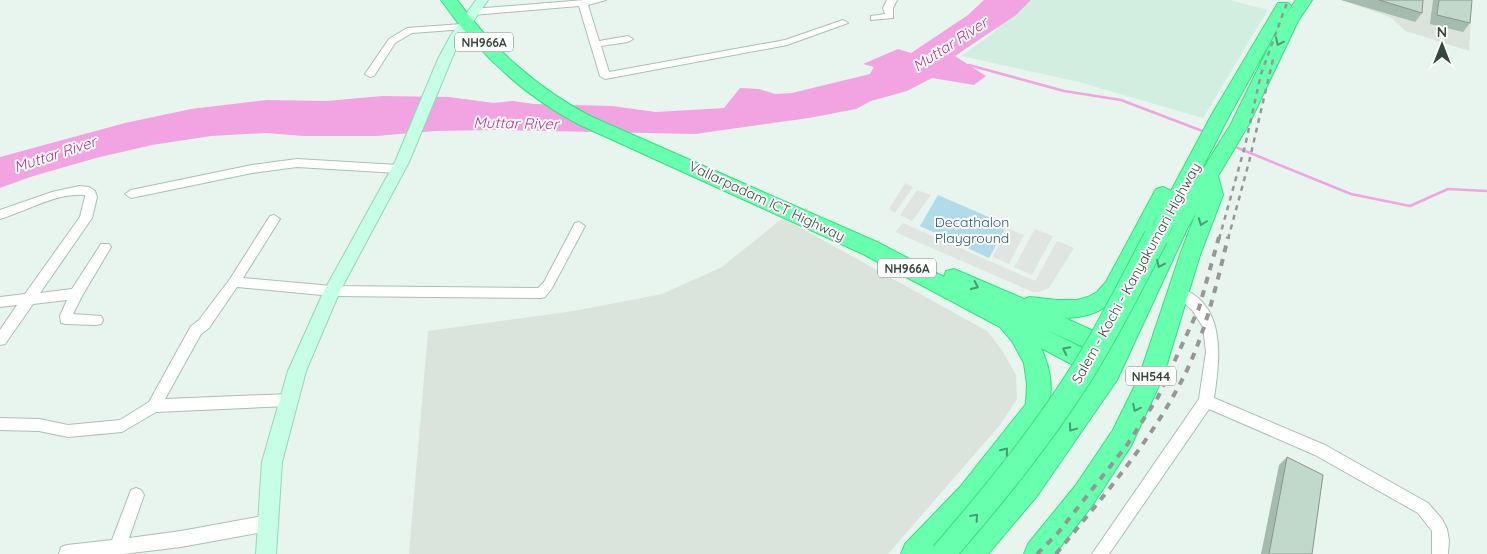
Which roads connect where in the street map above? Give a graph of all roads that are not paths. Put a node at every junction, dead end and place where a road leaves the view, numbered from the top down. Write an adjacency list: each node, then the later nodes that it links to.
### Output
1 (449, 0): 7 (highway, Vallarpadam ICT Highway / NH966A)
2 (601, 0): 6 (street)
3 (892, 0): 8 (street)
4 (1288, 0): 19 (highway, Salem - Kochi - Kanyakumari Highway)
5 (1304, 0): 18 (highway, Salem - Kochi - Kanyakumari Highway, one-way to 18)
6 (583, 3): 7 (street); 12 (street)
7 (469, 12): 11 (main road); 13 (highway, Vallarpadam ICT Highway / NH966A); 15 (street); 16 (highway, Vallarpadam ICT Highway / NH966A)
8 (874, 18)
9 (843, 23): 12 (street)
10 (628, 39): 12 (street)
11 (453, 42): 13 (main road); 14 (main road)
12 (596, 44)
13 (488, 45): 16 (highway, Vallarpadam ICT Highway / NH966A)
14 (444, 60): 17 (main road)
15 (370, 74)
16 (528, 78): 31 (highway, Vallarpadam ICT Highway / NH966A)
17 (400, 165): 20 (street); 26 (main road)
18 (1215, 167): 27 (highway, NH544, one-way to 27); 34 (highway, Salem - Kochi - Kanyakumari Highway, one-way to 34)
19 (1181, 187): 31 (highway); 45 (highway, Salem - Kochi - Kanyakumari Highway, one-way to 19, bridge)
20 (131, 194)
21 (0, 215): 29 (street)
22 (274, 219): 25 (street)
23 (579, 226): 26 (street)
24 (104, 247): 28 (street)
25 (234, 282): 26 (street); 37 (street)
26 (332, 291): 35 (main road)
27 (1178, 292): 36 (street); 47 (highway, NH544, one-way to 47)
28 (76, 294): 29 (street); 32 (street)
29 (27, 299): 30 (street); 33 (street)
30 (0, 302)
31 (1005, 310): 34 (highway, Vallarpadam ICT Highway / NH966A); 44 (highway, one-way to 31)
32 (96, 320)
33 (0, 340)
34 (1114, 363): 46 (highway, Salem - Kochi - Kanyakumari Highway, one-way to 46)
35 (289, 400): 37 (street); 40 (main road)
36 (1206, 401): 48 (street); 49 (street)
37 (154, 406): 38 (street)
38 (0, 424)
39 (136, 495): 41 (street)
40 (268, 524): 41 (street); 43 (main road)
41 (117, 548): 42 (street)
42 (67, 553)
43 (266, 554)
44 (915, 554)
45 (943, 554)
46 (971, 554)
47 (1038, 554)
48 (1100, 554)
49 (1440, 554)

